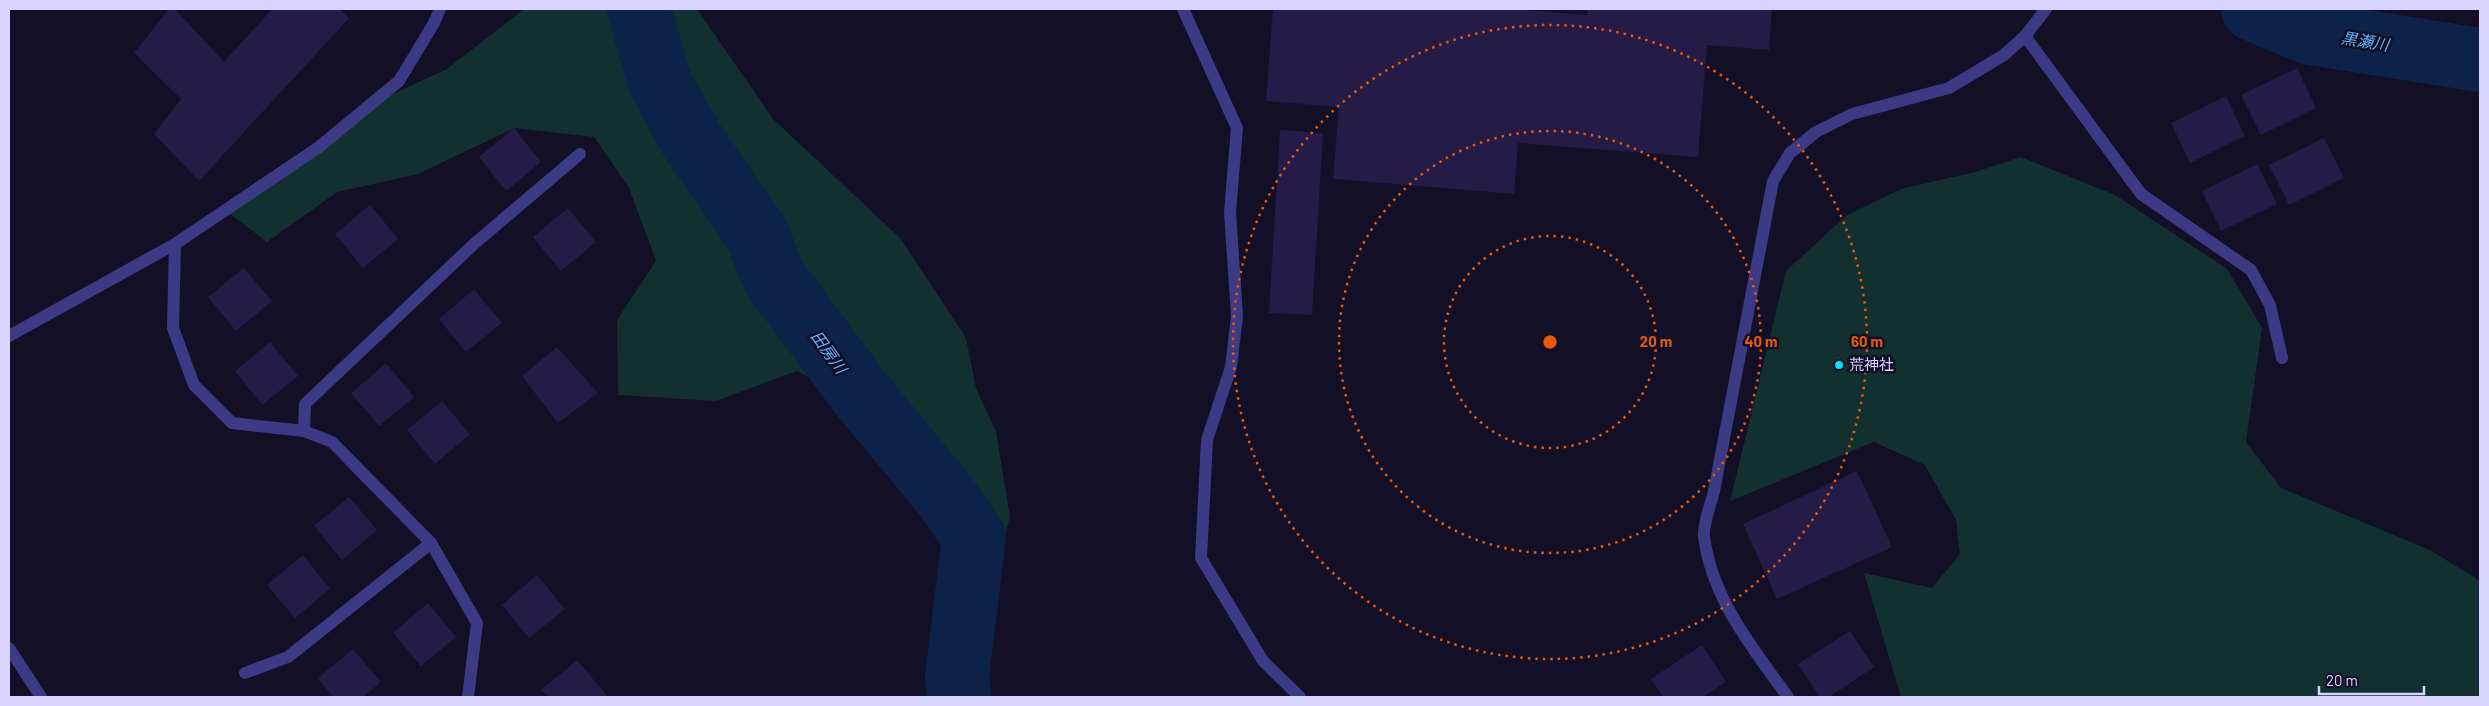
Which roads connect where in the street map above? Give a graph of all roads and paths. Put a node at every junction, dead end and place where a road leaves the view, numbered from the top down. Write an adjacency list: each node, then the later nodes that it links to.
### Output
1 (440, 9): 6 (street)
2 (1183, 9): 15 (street)
3 (2046, 9): 4 (street)
4 (2025, 36): 8 (street); 16 (street)
5 (580, 154): 9 (street)
6 (175, 244): 7 (street); 9 (street)
7 (9, 336)
8 (2282, 358)
9 (304, 431): 10 (street)
10 (431, 543): 12 (street); 14 (street)
11 (9, 648): 13 (street)
12 (245, 673)
13 (41, 697)
14 (468, 697)
15 (1300, 697)
16 (1788, 697)

